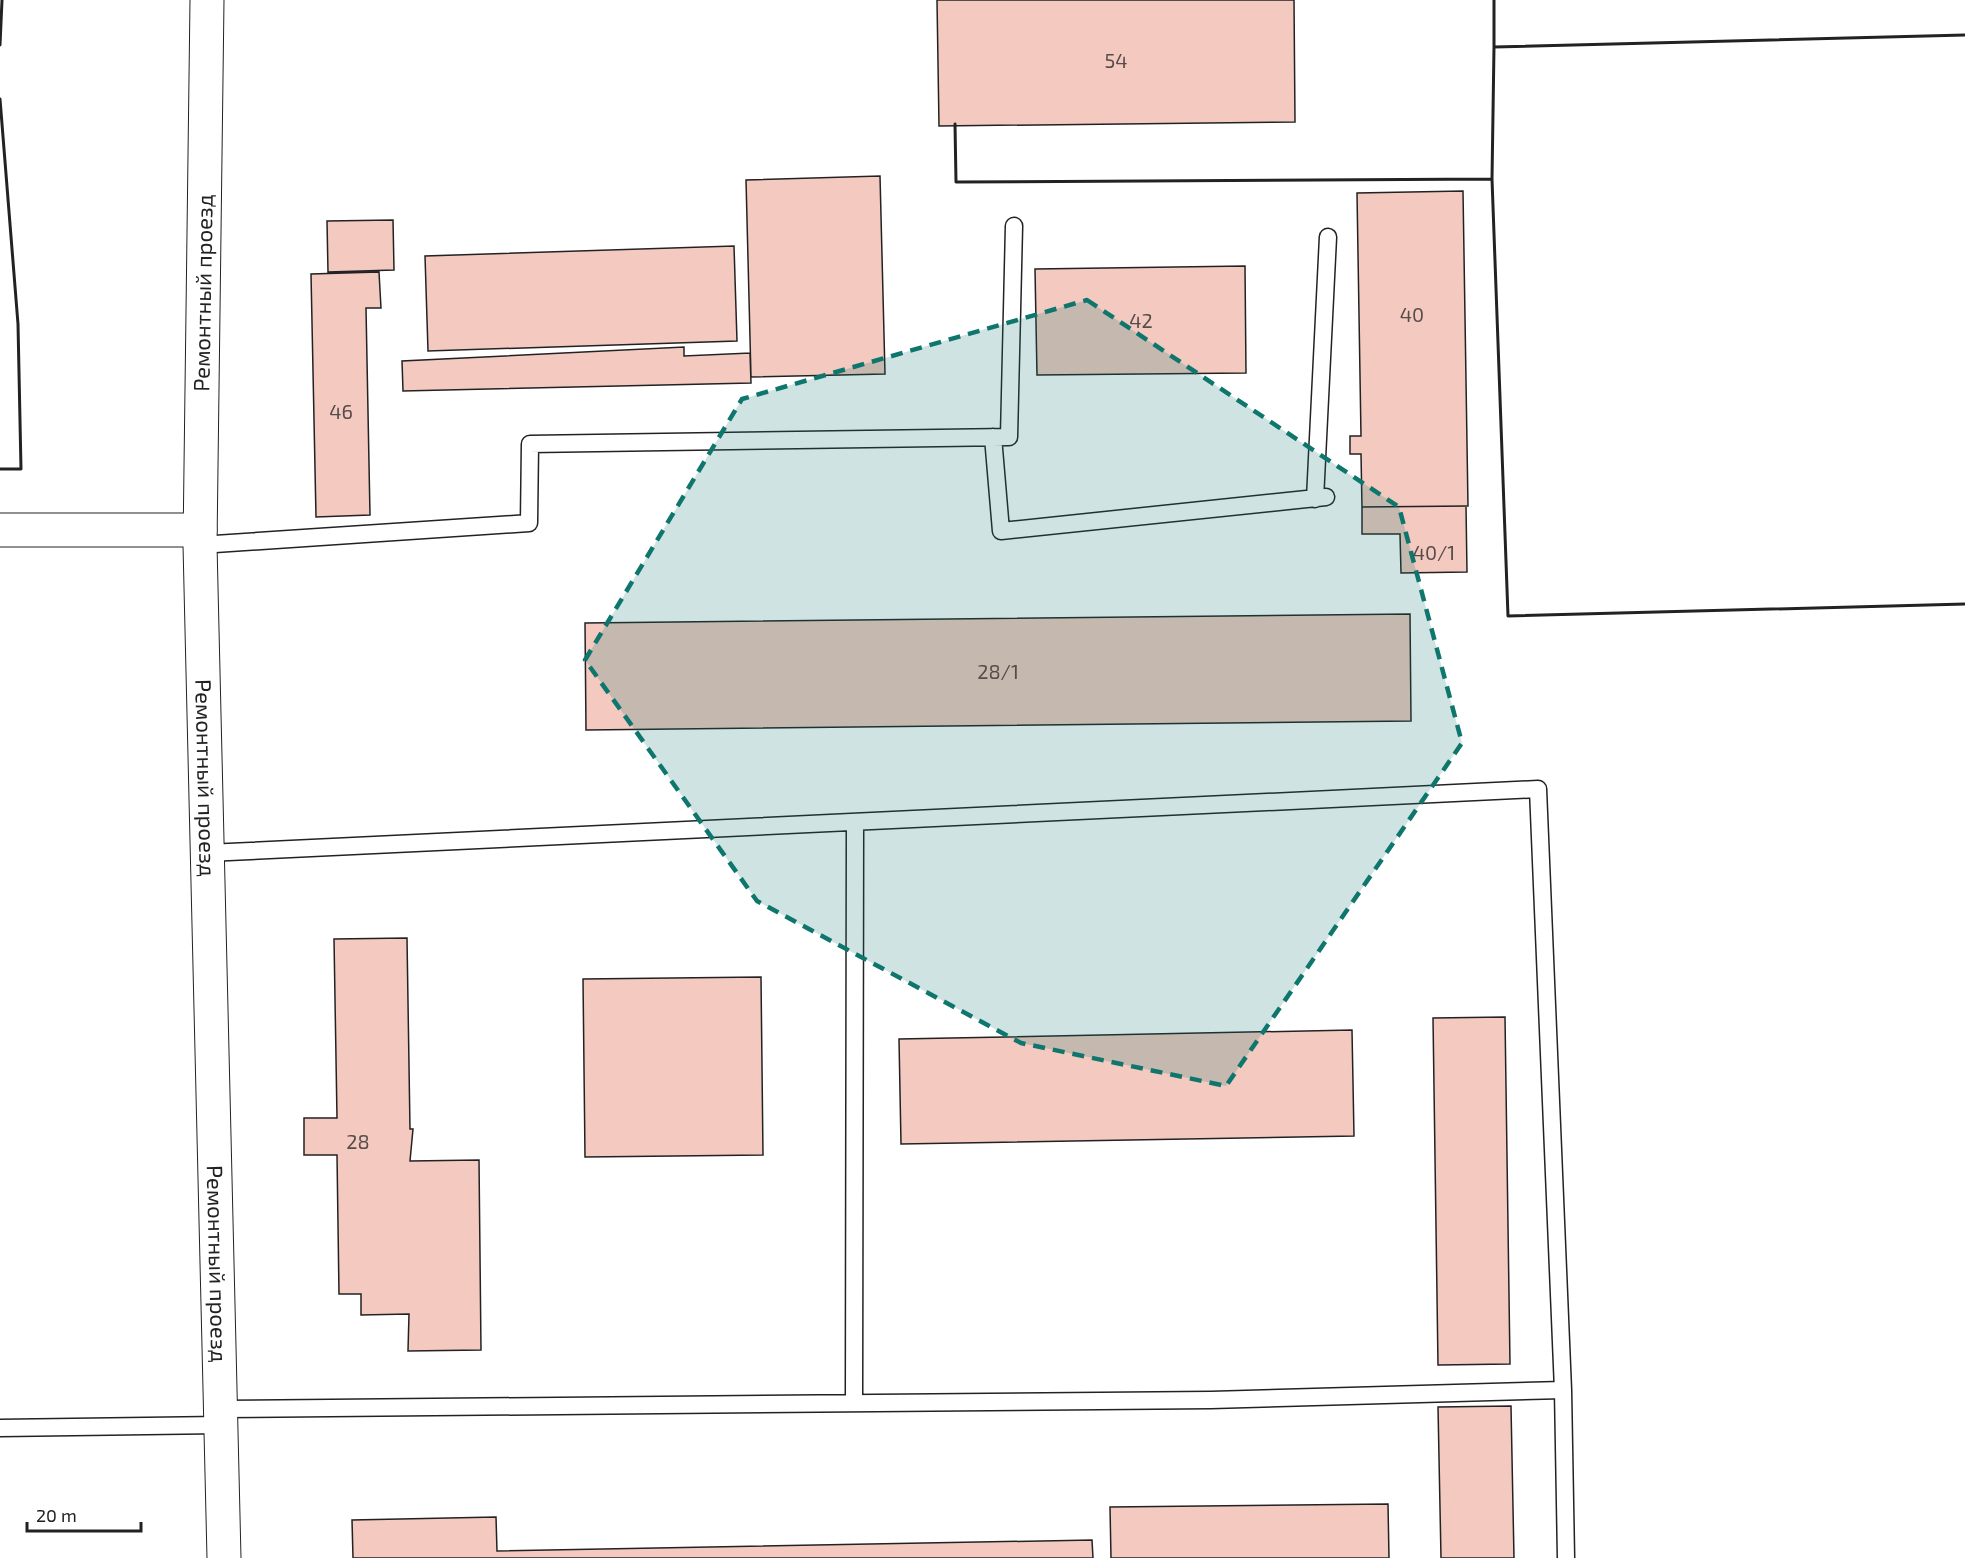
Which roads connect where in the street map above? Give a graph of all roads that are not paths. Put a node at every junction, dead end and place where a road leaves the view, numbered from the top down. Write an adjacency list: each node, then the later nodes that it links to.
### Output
1 (207, 0): 6 (street, Ремонтный проезд)
2 (1014, 226): 4 (lane)
3 (1328, 237): 4 (lane)
4 (993, 437): 6 (lane)
5 (0, 530): 6 (street)
6 (200, 537): 8 (street, Ремонтный проезд)
7 (855, 822): 8 (lane); 9 (lane); 10 (lane)
8 (207, 853): 11 (street, Ремонтный проезд)
9 (1563, 1390): 10 (lane); 14 (lane)
10 (854, 1403): 11 (lane)
11 (220, 1417): 12 (lane); 13 (street, Ремонтный проезд)
12 (0, 1428)
13 (224, 1558)
14 (1566, 1558)

